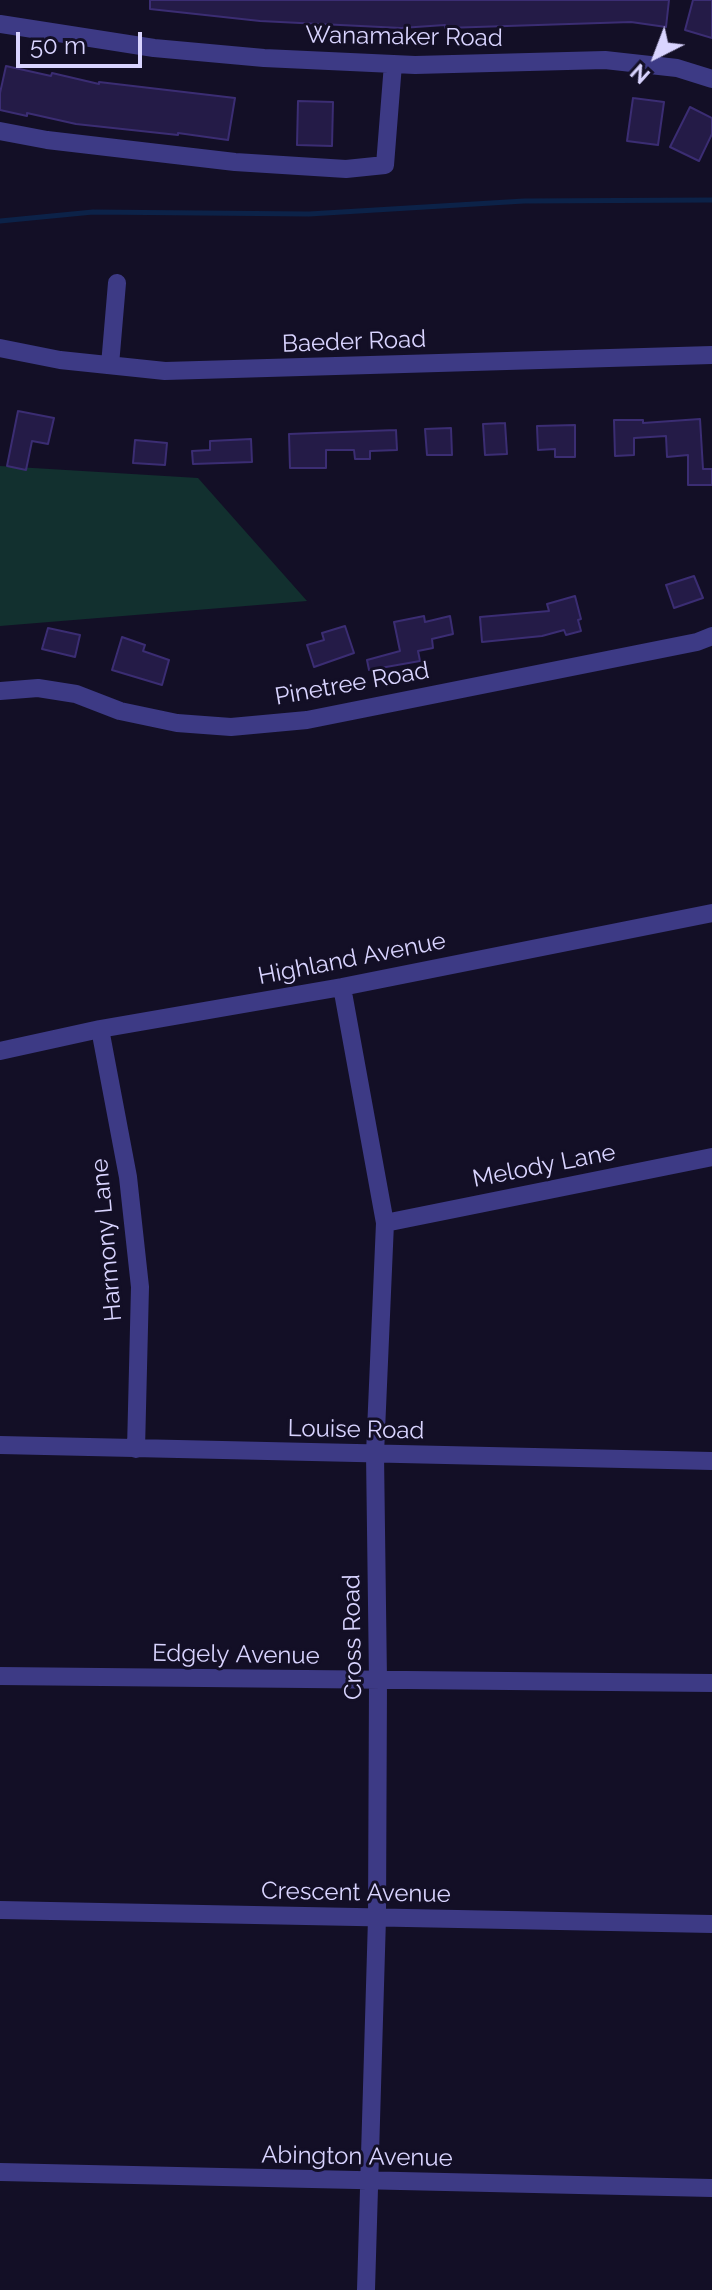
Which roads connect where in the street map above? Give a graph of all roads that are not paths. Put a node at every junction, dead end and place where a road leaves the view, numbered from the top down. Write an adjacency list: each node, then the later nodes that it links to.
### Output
1 (0, 24): 2 (street, Wanamaker Road)
2 (393, 64): 3 (street, Wanamaker Road); 4 (street)
3 (712, 79)
4 (0, 131)
5 (117, 283): 8 (street)
6 (0, 348): 8 (street, Baeder Road)
7 (712, 355): 8 (street, Baeder Road)
8 (110, 365)
9 (712, 636): 10 (street, Pinetree Road)
10 (0, 691)
11 (712, 913): 12 (street, Highland Avenue)
12 (342, 987): 13 (street, Highland Avenue); 16 (street, Cross Road)
13 (100, 1029): 14 (street, Highland Avenue); 18 (street, Harmony Lane)
14 (0, 1051)
15 (712, 1157): 16 (street, Melody Lane)
16 (385, 1223): 19 (street, Cross Road)
17 (0, 1445): 18 (street, Louise Road)
18 (136, 1449): 19 (street, Louise Road)
19 (375, 1454): 20 (street, Louise Road); 22 (street, Cross Road)
20 (712, 1461)
21 (0, 1676): 22 (street, Edgely Avenue)
22 (378, 1680): 23 (street, Edgely Avenue); 25 (street, Cross Road)
23 (712, 1683)
24 (0, 1910): 25 (street, Crescent Avenue)
25 (377, 1918): 26 (street, Crescent Avenue); 28 (street, Cross Road)
26 (712, 1924)
27 (0, 2172): 28 (street, Abington Avenue)
28 (369, 2181): 29 (street, Abington Avenue); 30 (street, Cross Road)
29 (712, 2188)
30 (366, 2290)

